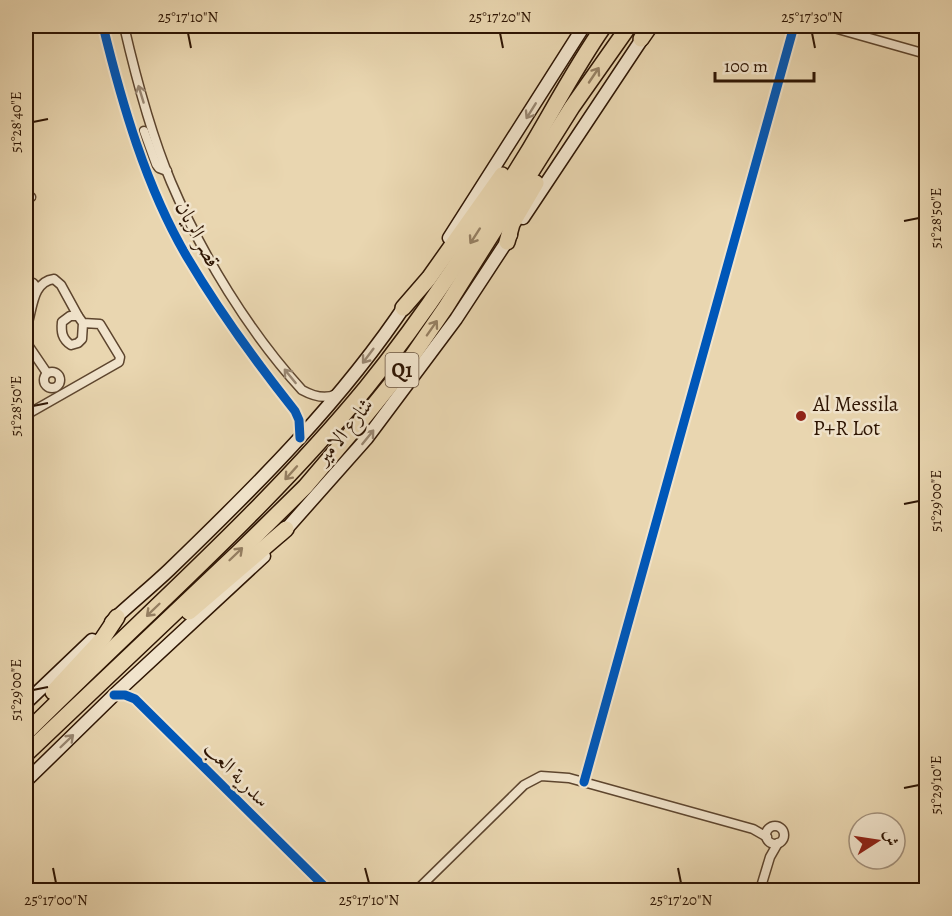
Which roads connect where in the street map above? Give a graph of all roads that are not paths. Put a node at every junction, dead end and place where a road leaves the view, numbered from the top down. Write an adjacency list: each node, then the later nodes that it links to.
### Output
1 (103, 26): 12 (street, قصر الريان)
2 (124, 26): 11 (street, قصر الريان, one-way to 2)
3 (584, 26): 18 (main road, شارع الامير, one-way to 18)
4 (604, 26): 13 (highway, شارع الامير / Q1)
5 (629, 26): 10 (highway, شارع الامير / Q1, one-way to 5)
6 (794, 26): 38 (street)
7 (827, 26): 9 (street)
8 (648, 30): 14 (main road, شارع الامير)
9 (927, 54)
10 (572, 107): 14 (highway); 29 (highway, شارع الامير / Q1, one-way to 10)
11 (148, 129): 12 (street); 20 (street, قصر الريان)
12 (134, 136): 22 (street, قصر الريان)
13 (528, 151): 18 (highway); 35 (highway, شارع الامير / Q1, one-way to 35)
14 (507, 242): 27 (main road, شارع الامير, one-way to 14)
15 (26, 282): 16 (street)
16 (37, 288): 17 (street); 25 (street)
17 (29, 304): 19 (street)
18 (403, 308): 24 (main road, شارع الامير, one-way to 24)
19 (26, 329)
20 (258, 336): 22 (street); 24 (street, قصر الريان, one-way to 20)
21 (26, 342): 23 (street)
22 (245, 347): 26 (street, قصر الريان)
23 (47, 373)
24 (339, 392): 26 (main road, شارع الامير)
25 (26, 414)
26 (300, 438): 28 (main road, شارع الامير)
27 (286, 529): 29 (highway); 30 (main road, شارع الامير)
28 (117, 617): 33 (main road, شارع الامير); 34 (highway)
29 (118, 667): 36 (highway, شارع الامير / Q1)
30 (132, 678): 31 (main road, شارع الامير); 32 (street)
31 (114, 695): 32 (street); 37 (main road, شارع الامير, one-way to 31)
32 (135, 699): 39 (street, سدرية العب)
33 (26, 703)
34 (26, 728)
35 (26, 733)
36 (26, 754)
37 (26, 781)
38 (584, 782): 40 (street); 41 (street)
39 (328, 891)
40 (417, 891)
41 (760, 891)

